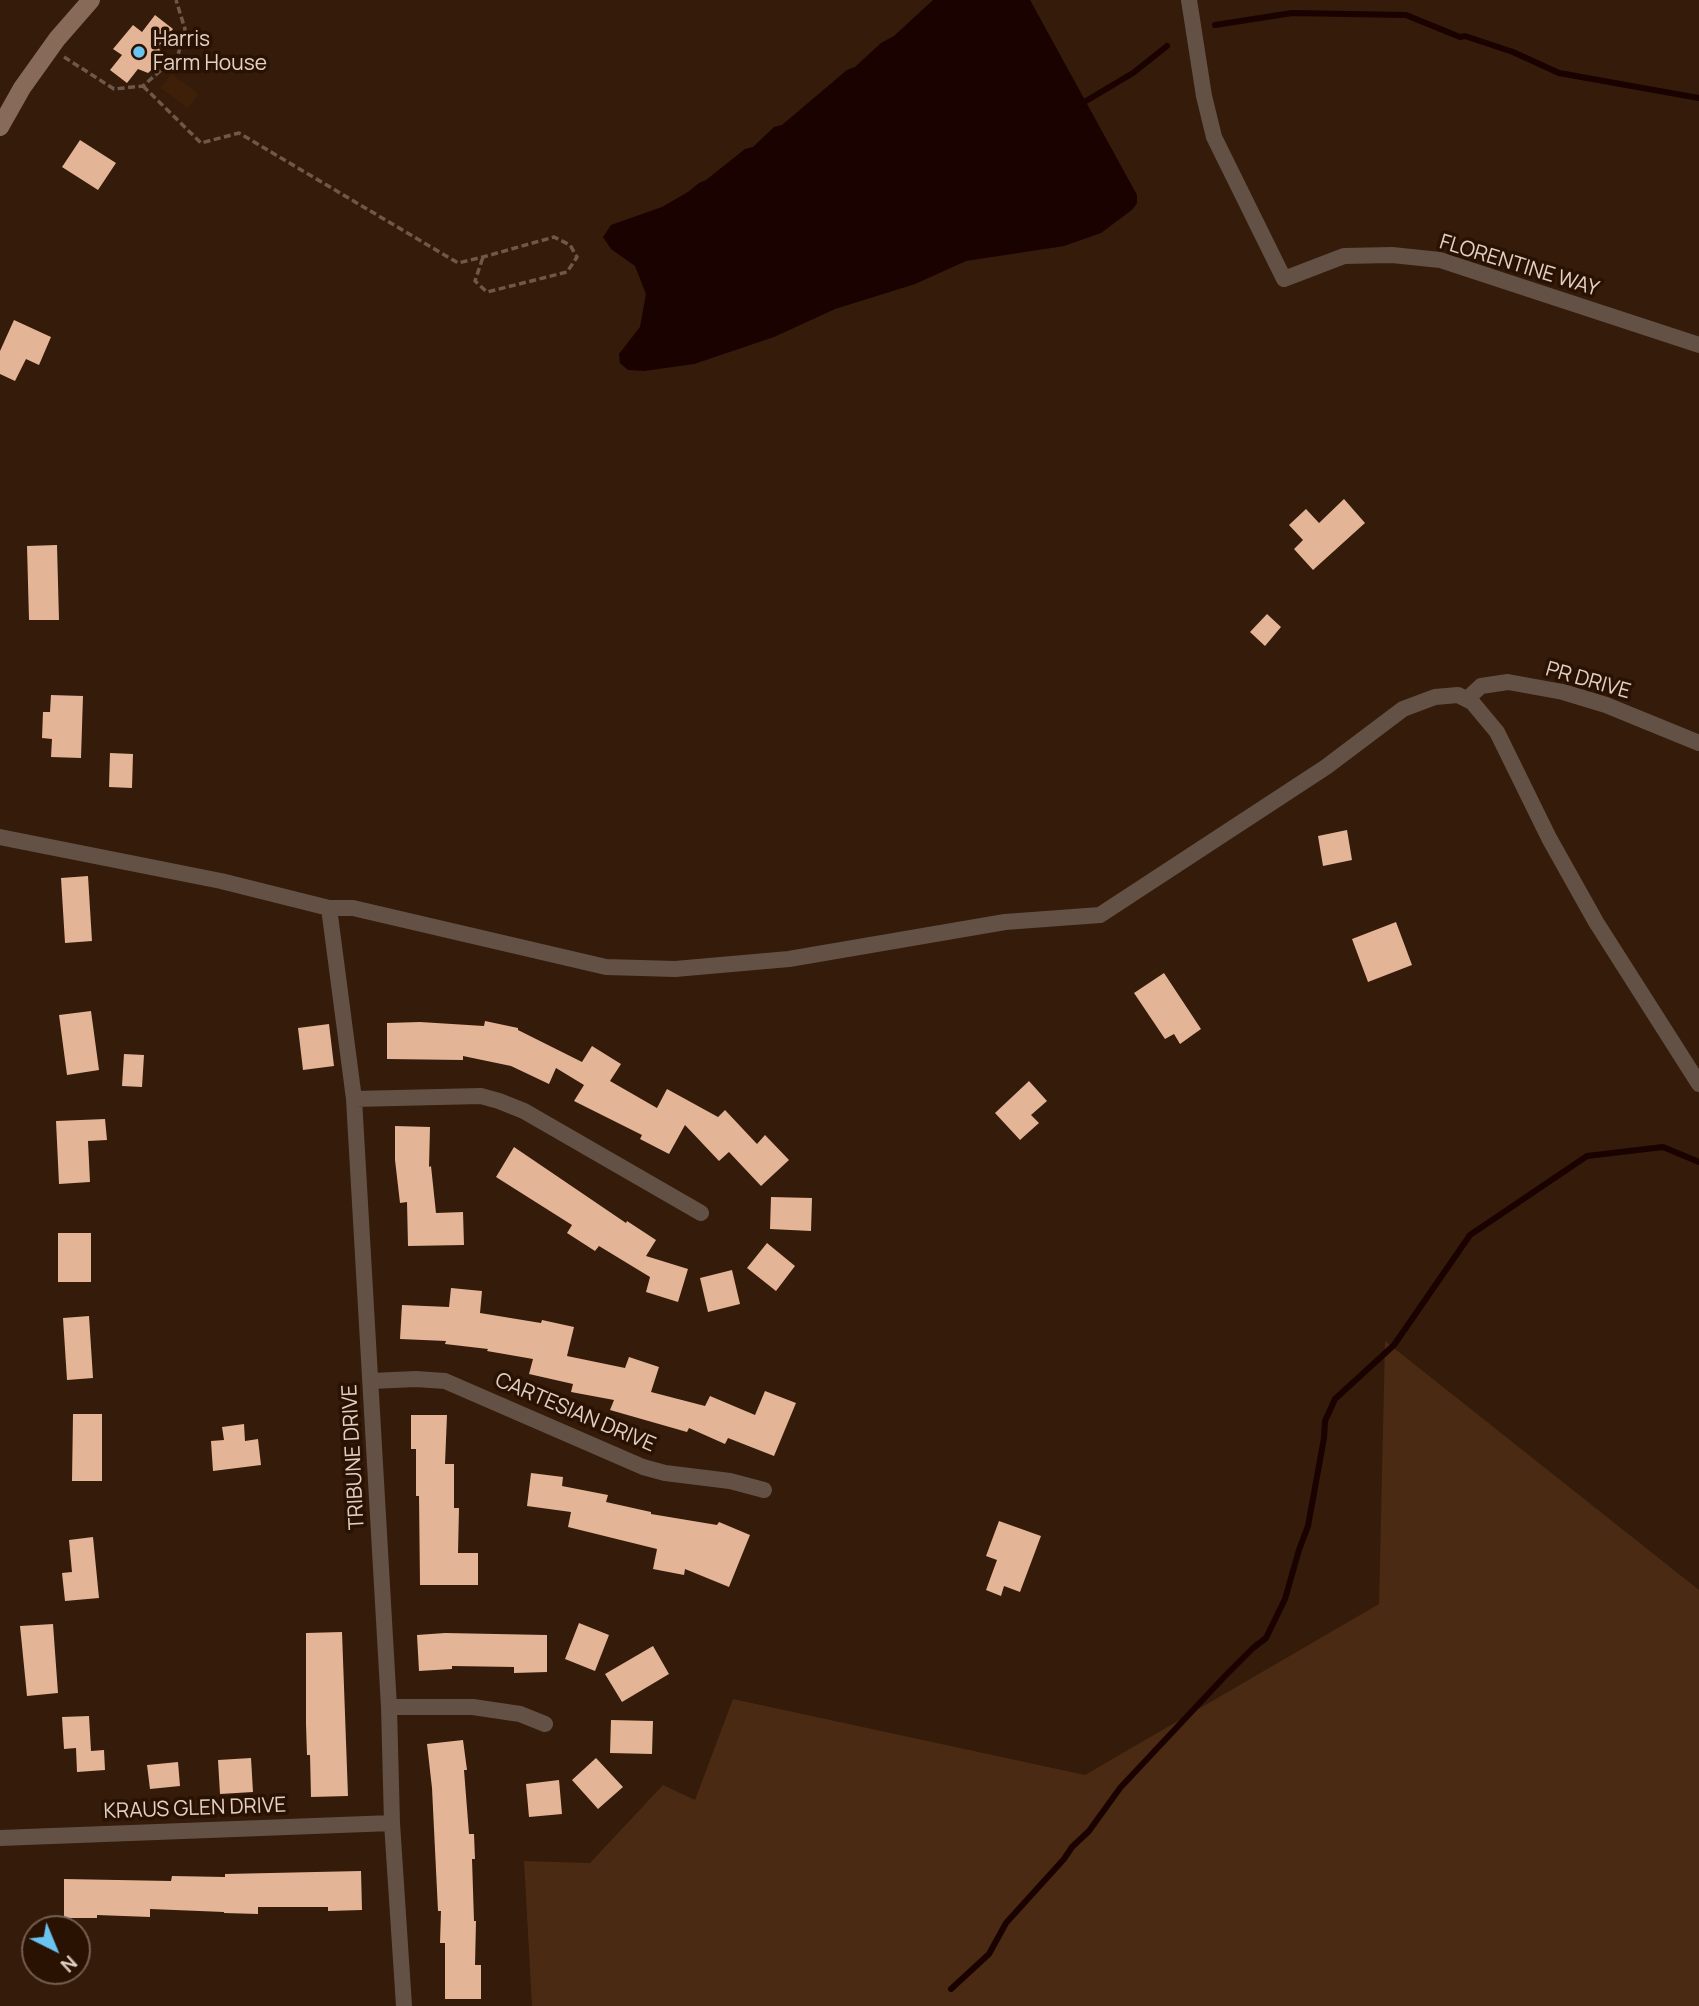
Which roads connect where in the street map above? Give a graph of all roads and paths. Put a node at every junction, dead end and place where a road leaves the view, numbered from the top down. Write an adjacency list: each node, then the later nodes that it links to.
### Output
1 (91, 0): 4 (main road)
2 (176, 0): 5 (path)
3 (1189, 0): 8 (street, FLORENTINE WAY)
4 (50, 48): 5 (path); 6 (main road)
5 (143, 86): 7 (path)
6 (0, 127)
7 (483, 257): 7 (path)
8 (1699, 345)
9 (1467, 699): 10 (street, PR DRIVE); 12 (street); 13 (street)
10 (1699, 743)
11 (0, 837): 12 (street)
12 (330, 908): 14 (street, TRIBUNE DRIVE)
13 (1699, 1084)
14 (354, 1099): 15 (street); 16 (street, TRIBUNE DRIVE)
15 (701, 1213)
16 (371, 1381): 17 (street, CARTESIAN DRIVE); 18 (street, TRIBUNE DRIVE)
17 (764, 1490)
18 (389, 1707): 19 (street); 20 (street, TRIBUNE DRIVE)
19 (545, 1724)
20 (392, 1823): 21 (street, KRAUS GLEN DRIVE); 22 (street, TRIBUNE DRIVE)
21 (0, 1838)
22 (404, 2006)

